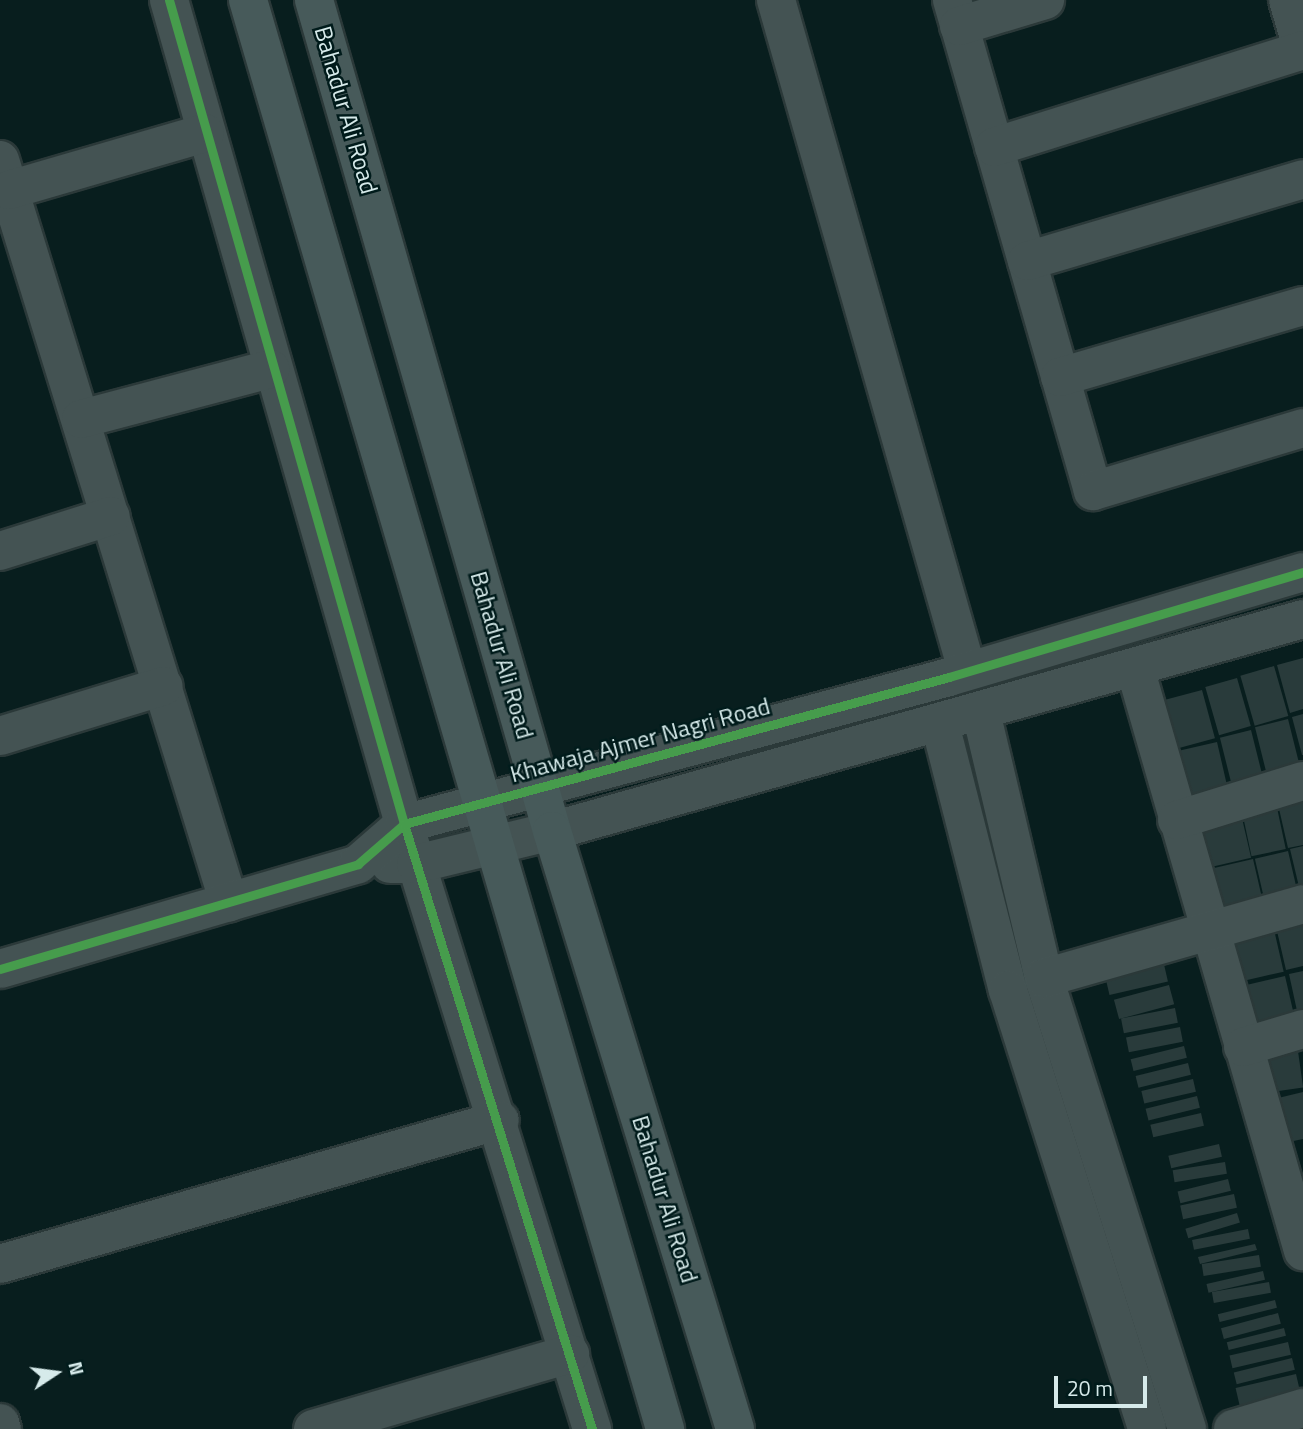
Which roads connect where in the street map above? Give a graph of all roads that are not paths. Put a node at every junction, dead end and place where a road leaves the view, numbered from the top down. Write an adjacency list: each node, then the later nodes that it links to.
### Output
1 (169, 0): 9 (street)
2 (248, 0): 31 (main road)
3 (314, 0): 30 (main road, Bahadur Ali Road)
4 (776, 0): 24 (street)
5 (1045, 0): 7 (street)
6 (1288, 0): 8 (street)
7 (955, 13): 10 (street)
8 (1303, 51): 10 (street)
9 (205, 133): 11 (street); 15 (street)
10 (994, 147): 13 (street)
11 (5, 175): 17 (street)
12 (1303, 179): 13 (street)
13 (1027, 261): 16 (street)
14 (1303, 306): 16 (street)
15 (270, 369): 17 (street); 33 (street)
16 (1060, 377): 18 (street)
17 (81, 419): 19 (street)
18 (1303, 428)
19 (111, 516): 20 (street); 25 (street)
20 (0, 551)
21 (1303, 572): 24 (street, Khawaja Ajmer Nagri Road)
22 (1303, 619): 23 (street, Khawaja Ajmer Nagri Road)
23 (1135, 668): 26 (street, Khawaja Ajmer Nagri Road); 32 (street)
24 (967, 670): 30 (street, Khawaja Ajmer Nagri Road)
25 (164, 686): 28 (street); 38 (street)
26 (981, 712): 27 (street, Khawaja Ajmer Nagri Road); 42 (street)
27 (940, 724): 34 (street, Khawaja Ajmer Nagri Road); 57 (street)
28 (0, 736)
29 (1303, 781): 32 (street)
30 (540, 787): 31 (street, Khawaja Ajmer Nagri Road); 34 (main road, Bahadur Ali Road)
31 (482, 803): 33 (street, Khawaja Ajmer Nagri Road); 35 (main road)
32 (1177, 820): 40 (street)
33 (404, 824): 36 (street, Khawaja Ajmer Nagri Road); 37 (street)
34 (552, 831): 35 (street, Khawaja Ajmer Nagri Road); 56 (main road, Bahadur Ali Road)
35 (494, 845): 37 (street, Khawaja Ajmer Nagri Road); 55 (main road)
36 (358, 864): 37 (street, Khawaja Ajmer Nagri Road); 38 (street, Khawaja Ajmer Nagri Road)
37 (416, 864): 45 (street)
38 (229, 903): 41 (street, Khawaja Ajmer Nagri Road)
39 (1303, 904): 40 (street)
40 (1209, 929): 42 (street); 44 (street)
41 (0, 969)
42 (1044, 978): 58 (street)
43 (1303, 1029): 44 (street)
44 (1243, 1046): 46 (street)
45 (500, 1120): 48 (street); 49 (street)
46 (1290, 1160): 47 (street)
47 (1303, 1251)
48 (0, 1264)
49 (570, 1354): 53 (street); 54 (street)
50 (1303, 1408): 59 (street)
51 (0, 1423): 52 (street)
52 (2, 1429)
53 (313, 1429)
54 (592, 1429)
55 (665, 1429)
56 (735, 1429)
57 (1147, 1429)
58 (1187, 1429)
59 (1233, 1429)

